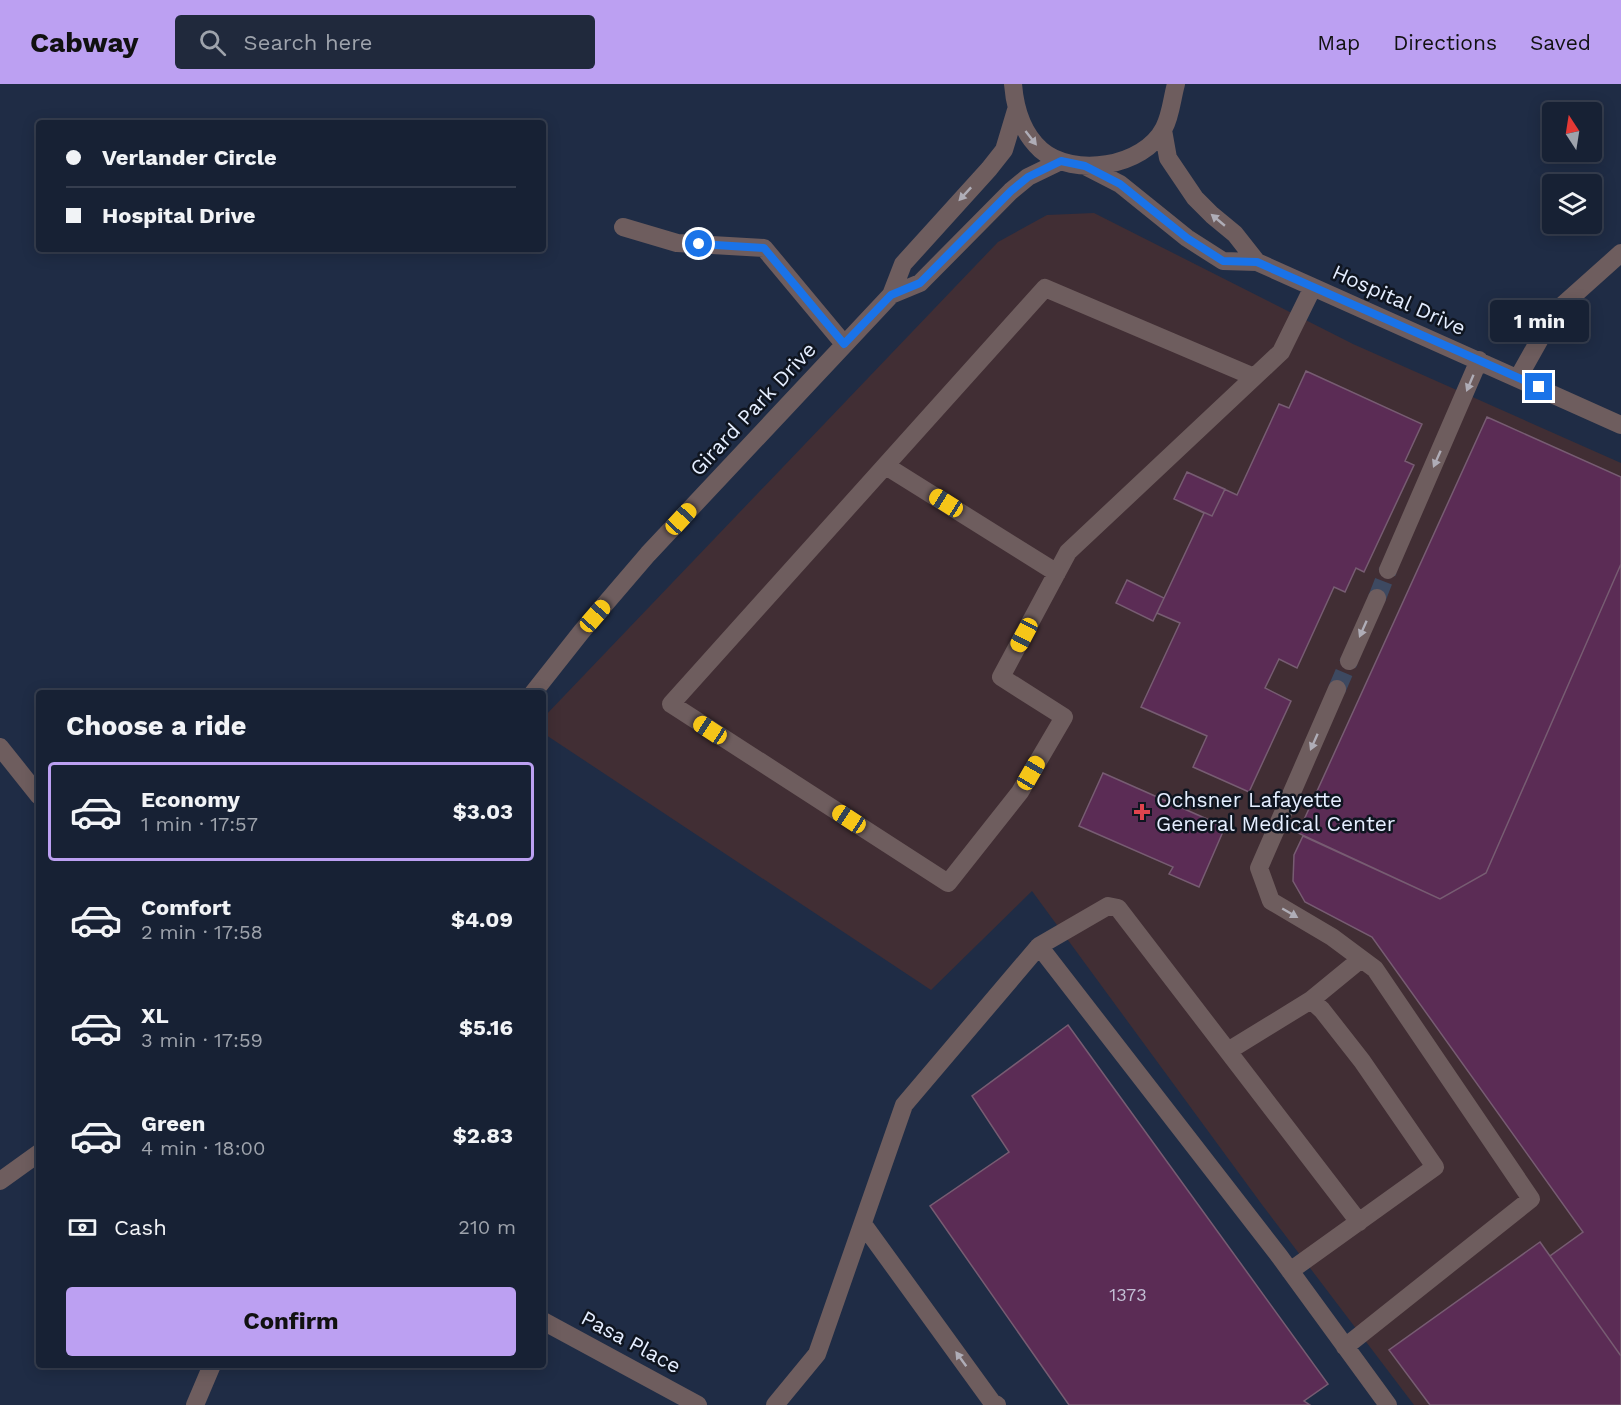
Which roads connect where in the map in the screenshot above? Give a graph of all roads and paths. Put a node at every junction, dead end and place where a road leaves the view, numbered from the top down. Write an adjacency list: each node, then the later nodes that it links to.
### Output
1 (1013, 84): 3 (street)
2 (1176, 84): 4 (street)
3 (1016, 110): 5 (street, one-way to 5); 11 (street, Girard Park Drive, one-way to 11)
4 (1163, 130): 6 (street); 9 (street, Hospital Drive, one-way to 4)
5 (1061, 161): 6 (street); 11 (street, Girard Park Drive)
6 (1085, 166): 9 (street, Hospital Drive)
7 (623, 227): 12 (street)
8 (1621, 253): 15 (street)
9 (1257, 262): 10 (street, Hospital Drive)
10 (1313, 287): 13 (street, Hospital Drive); 14 (street)
11 (891, 295): 12 (street, Girard Park Drive)
12 (844, 344): 23 (street, Girard Park Drive)
13 (1479, 360): 15 (street, Hospital Drive); 18 (street, one-way to 18)
14 (1254, 377): 17 (street); 19 (street)
15 (1518, 378): 16 (street, Hospital Drive)
16 (1621, 425)
17 (886, 466): 19 (street); 19 (street)
18 (1388, 570)
19 (1057, 573)
20 (1377, 598): 21 (street, one-way to 21)
21 (1349, 661)
22 (1337, 689): 27 (street, one-way to 27)
23 (535, 690)
24 (0, 747): 25 (street)
25 (36, 792)
26 (1039, 946): 29 (street); 33 (street); 34 (street)
27 (1361, 959): 28 (street); 36 (street)
28 (1311, 1000): 29 (street); 32 (street)
29 (1228, 1051): 32 (street)
30 (36, 1155): 31 (street)
31 (0, 1181)
32 (1359, 1222): 34 (street)
33 (863, 1224): 40 (street); 41 (street, one-way to 33)
34 (1290, 1271): 36 (street)
35 (546, 1322): 39 (street, Pasa Place)
36 (1345, 1347): 42 (street)
37 (211, 1368): 38 (street)
38 (195, 1405)
39 (698, 1405)
40 (775, 1405)
41 (997, 1405)
42 (1388, 1405)

